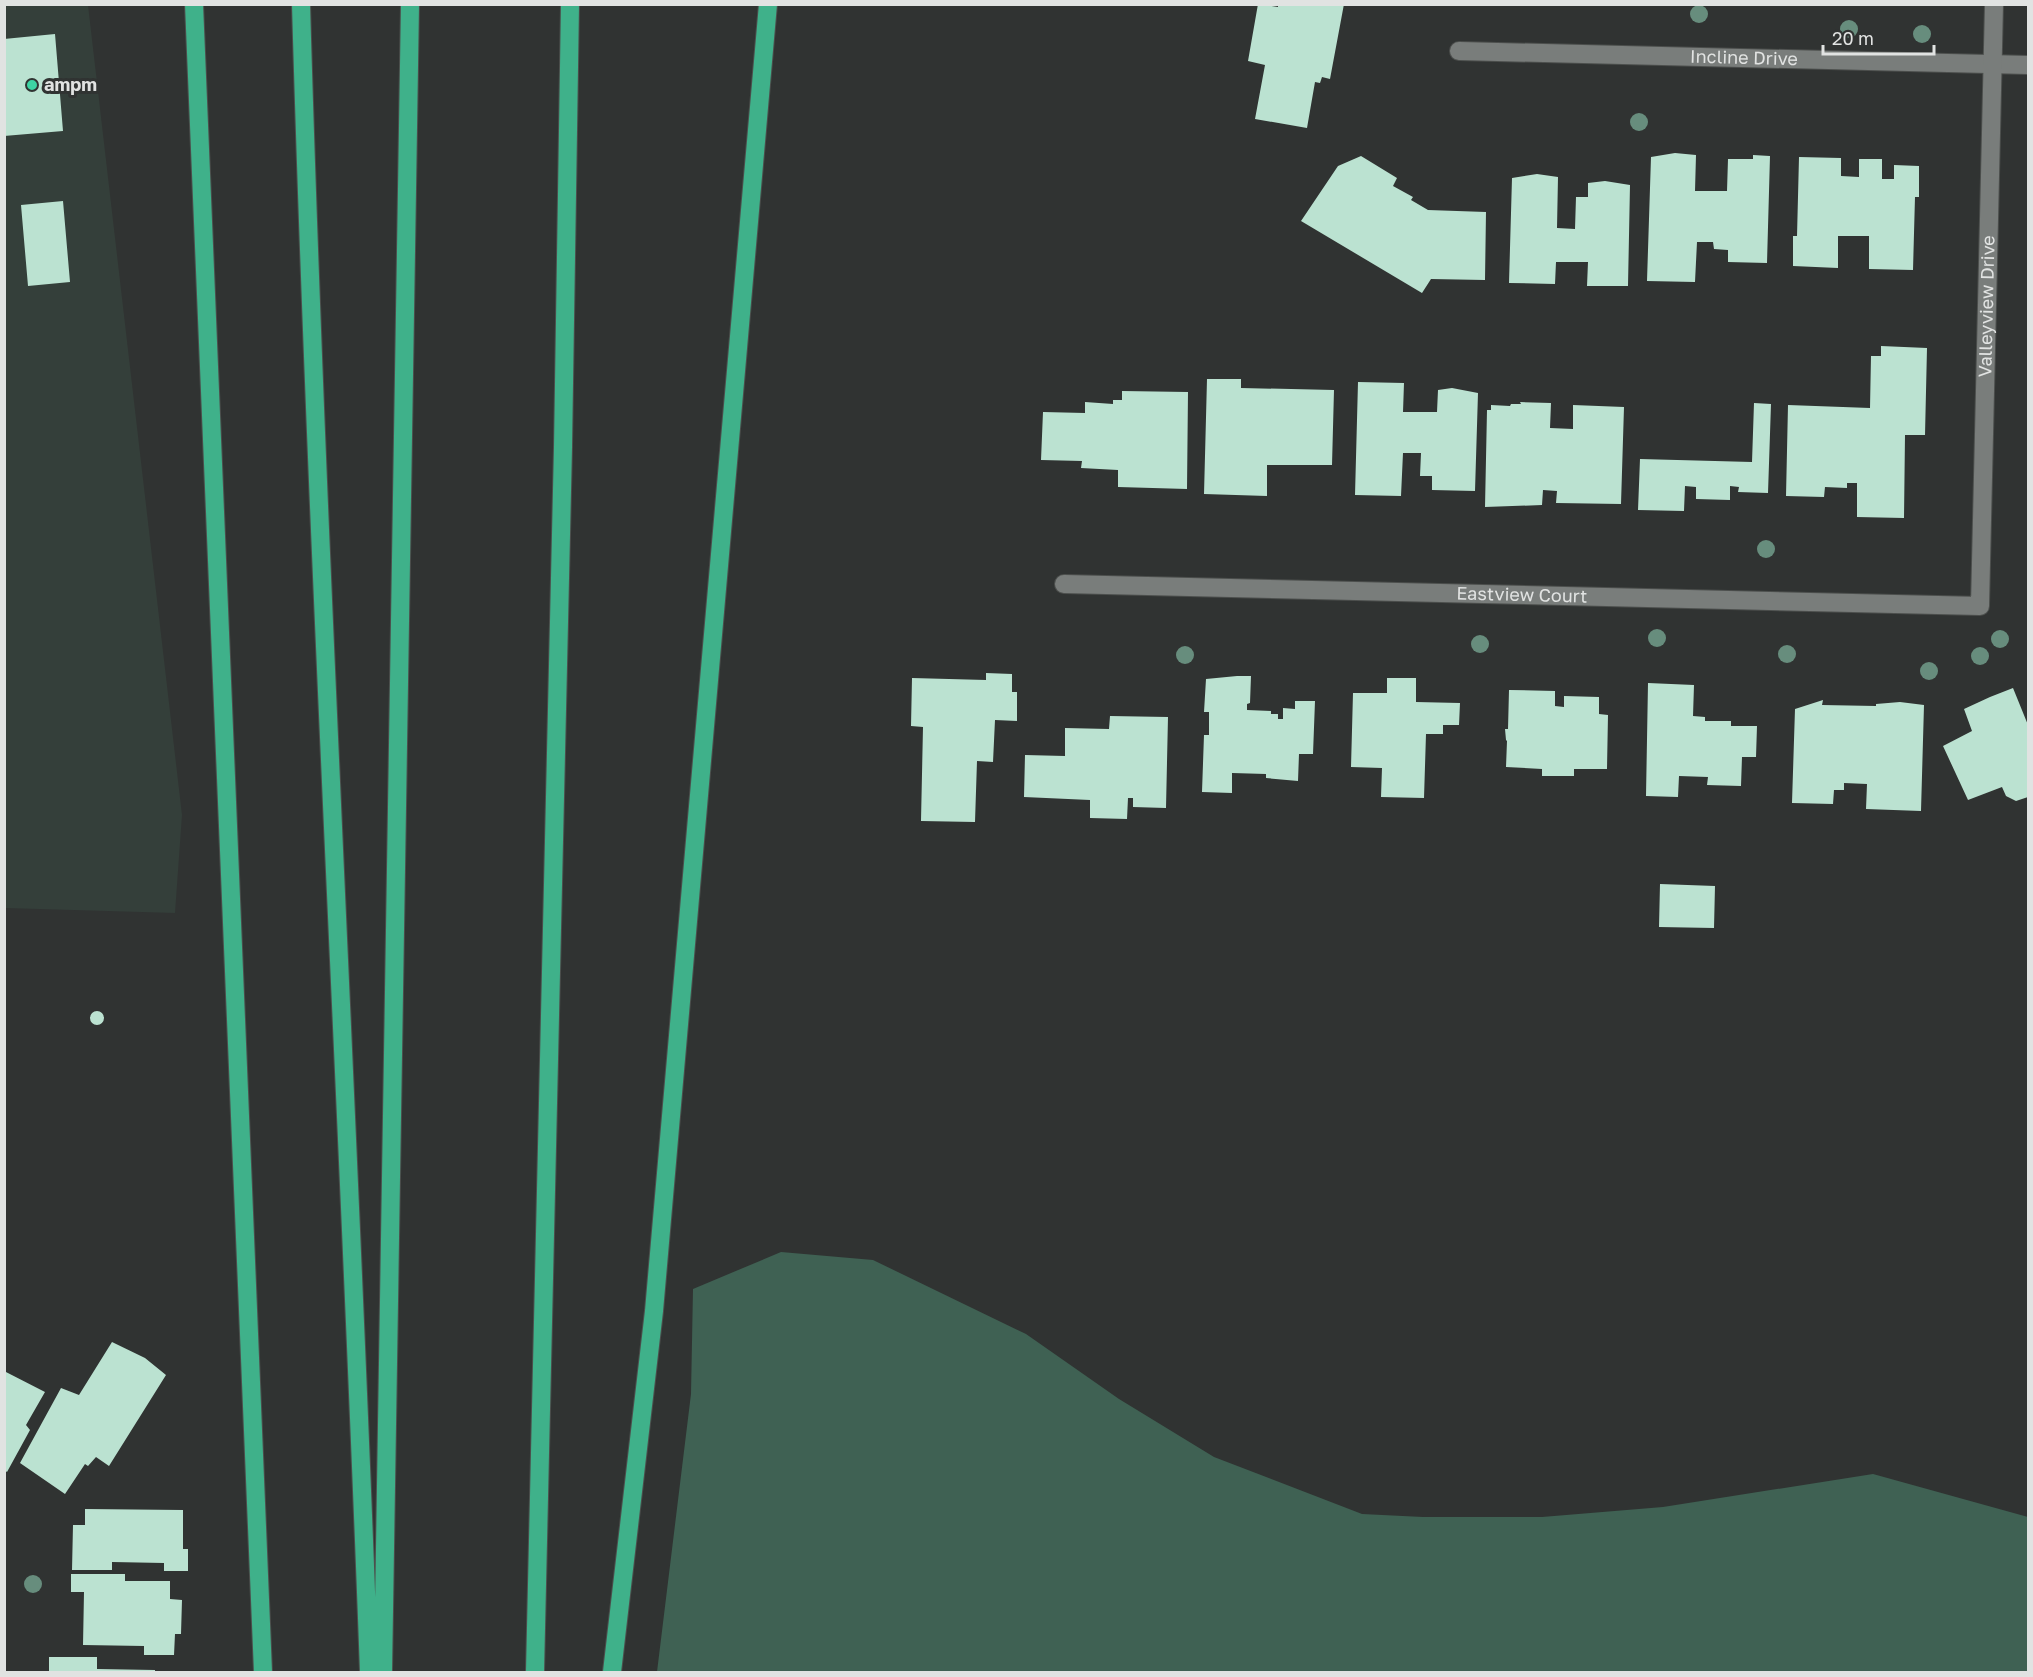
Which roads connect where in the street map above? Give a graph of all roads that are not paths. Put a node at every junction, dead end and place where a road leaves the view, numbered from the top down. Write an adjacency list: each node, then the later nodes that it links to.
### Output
1 (194, 4): 12 (highway)
2 (301, 4): 13 (highway)
3 (410, 4): 14 (highway)
4 (570, 4): 15 (highway)
5 (768, 4): 16 (highway)
6 (1994, 4): 8 (street, Valleyview Drive)
7 (1459, 51): 8 (street, Incline Drive)
8 (1992, 64): 9 (street, Incline Drive); 11 (street, Valleyview Drive)
9 (2028, 65)
10 (1064, 584): 11 (street, Eastview Court)
11 (1980, 606)
12 (263, 1672)
13 (369, 1672)
14 (383, 1672)
15 (535, 1672)
16 (612, 1672)

